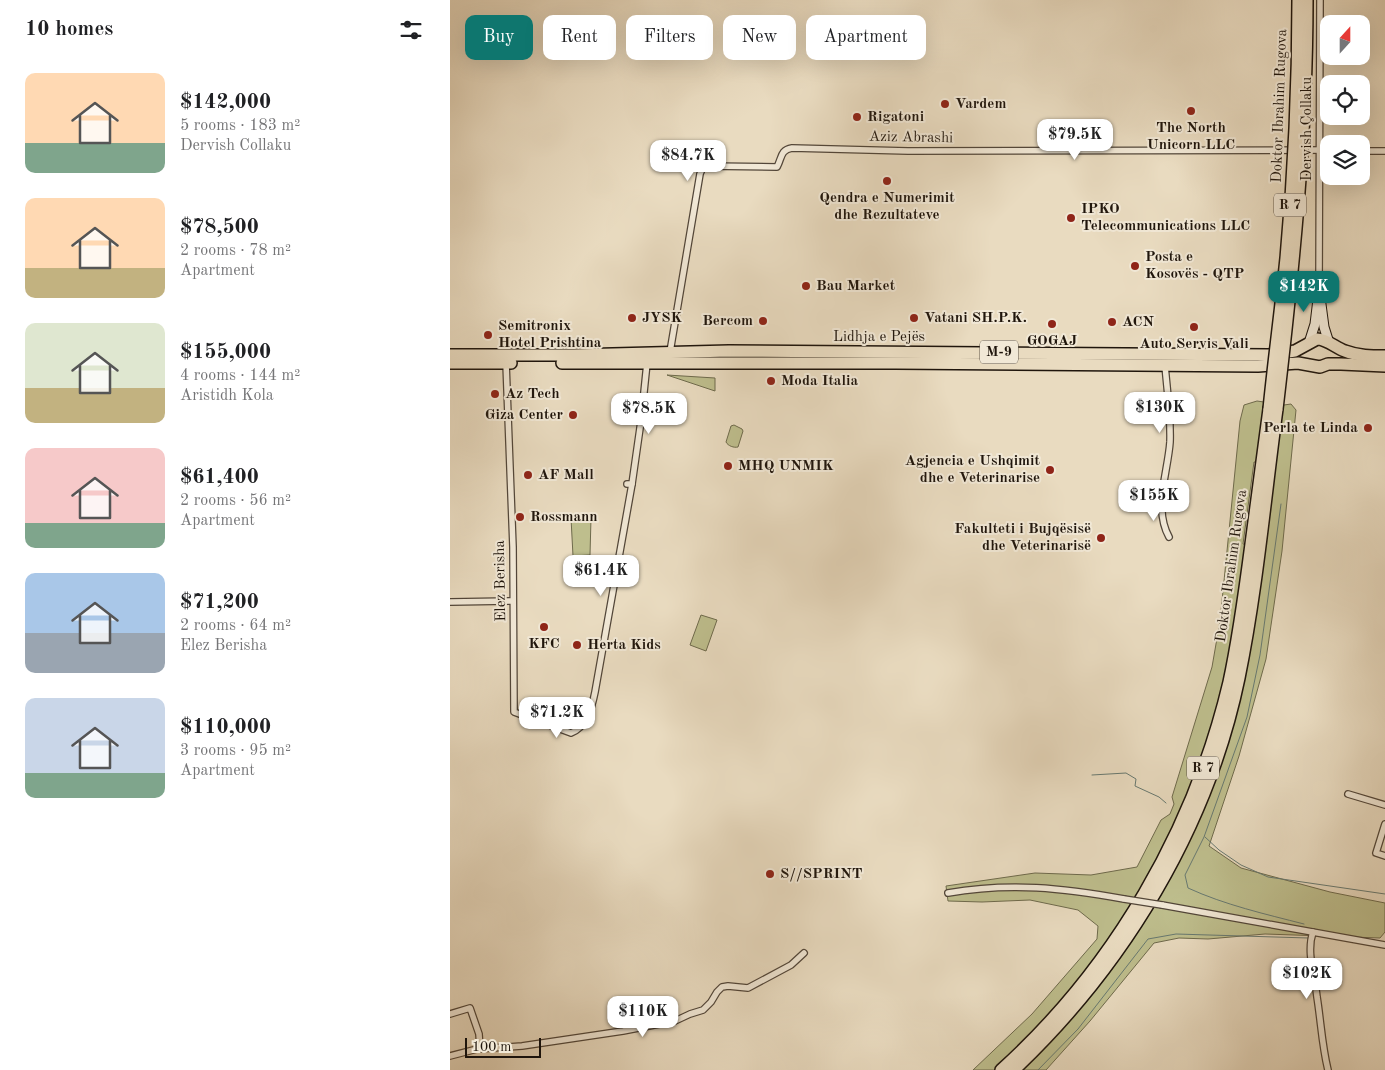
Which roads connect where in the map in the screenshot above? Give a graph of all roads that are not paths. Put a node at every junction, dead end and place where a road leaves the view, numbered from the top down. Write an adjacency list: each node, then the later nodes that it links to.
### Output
1 (1298, 0): 22 (highway, Doktor Ibrahim Rugova / R 7, bridge)
2 (1307, 0): 22 (highway, Doktor Ibrahim Rugova / R 7, bridge)
3 (1320, 0): 4 (street, Dervish Çollaku)
4 (1319, 150): 7 (street, Dervish Çollaku); 10 (street, Aziz Abrashi)
5 (1370, 150): 6 (street)
6 (1385, 151)
7 (1319, 289): 8 (street); 9 (street)
8 (1308, 344): 9 (highway, Lidhja e Pejës); 10 (highway, Lidhja e Pejës / M-9); 18 (highway)
9 (1330, 344): 12 (highway, Lidhja e Pejës); 16 (highway)
10 (670, 352): 11 (highway, Lidhja e Pejës / M-9)
11 (450, 354)
12 (1385, 356)
13 (450, 363): 14 (highway, Lidhja e Pejës / M-9)
14 (504, 363): 15 (highway, Lidhja e Pejës / M-9); 21 (street, Lidhja e Pejës); 24 (street, Elez Berisha)
15 (647, 363): 17 (highway, Lidhja e Pejës / M-9); 24 (street, Elez Berisha)
16 (1328, 364): 18 (highway, Lidhja e Pejës); 20 (highway, Lidhja e Pejës)
17 (1165, 365): 19 (highway, Lidhja e Pejës / M-9); 23 (street)
18 (1312, 365): 19 (highway, Lidhja e Pejës / M-9)
19 (1258, 366): 20 (highway)
20 (1385, 367)
21 (450, 368)
22 (1273, 409): 37 (highway, Doktor Ibrahim Rugova / R 7); 38 (highway, Doktor Ibrahim Rugova / R 7)
23 (1169, 536)
24 (513, 601): 25 (street)
25 (450, 602)
26 (1348, 794): 27 (street)
27 (1385, 805)
28 (1385, 824): 29 (street)
29 (1385, 856)
30 (948, 893): 31 (street, bridge)
31 (1312, 932): 32 (street); 39 (street)
32 (1385, 945)
33 (804, 954): 35 (street)
34 (450, 1014): 35 (street)
35 (480, 1049): 36 (street)
36 (450, 1056)
37 (1001, 1070)
38 (1014, 1070)
39 (1328, 1070)

